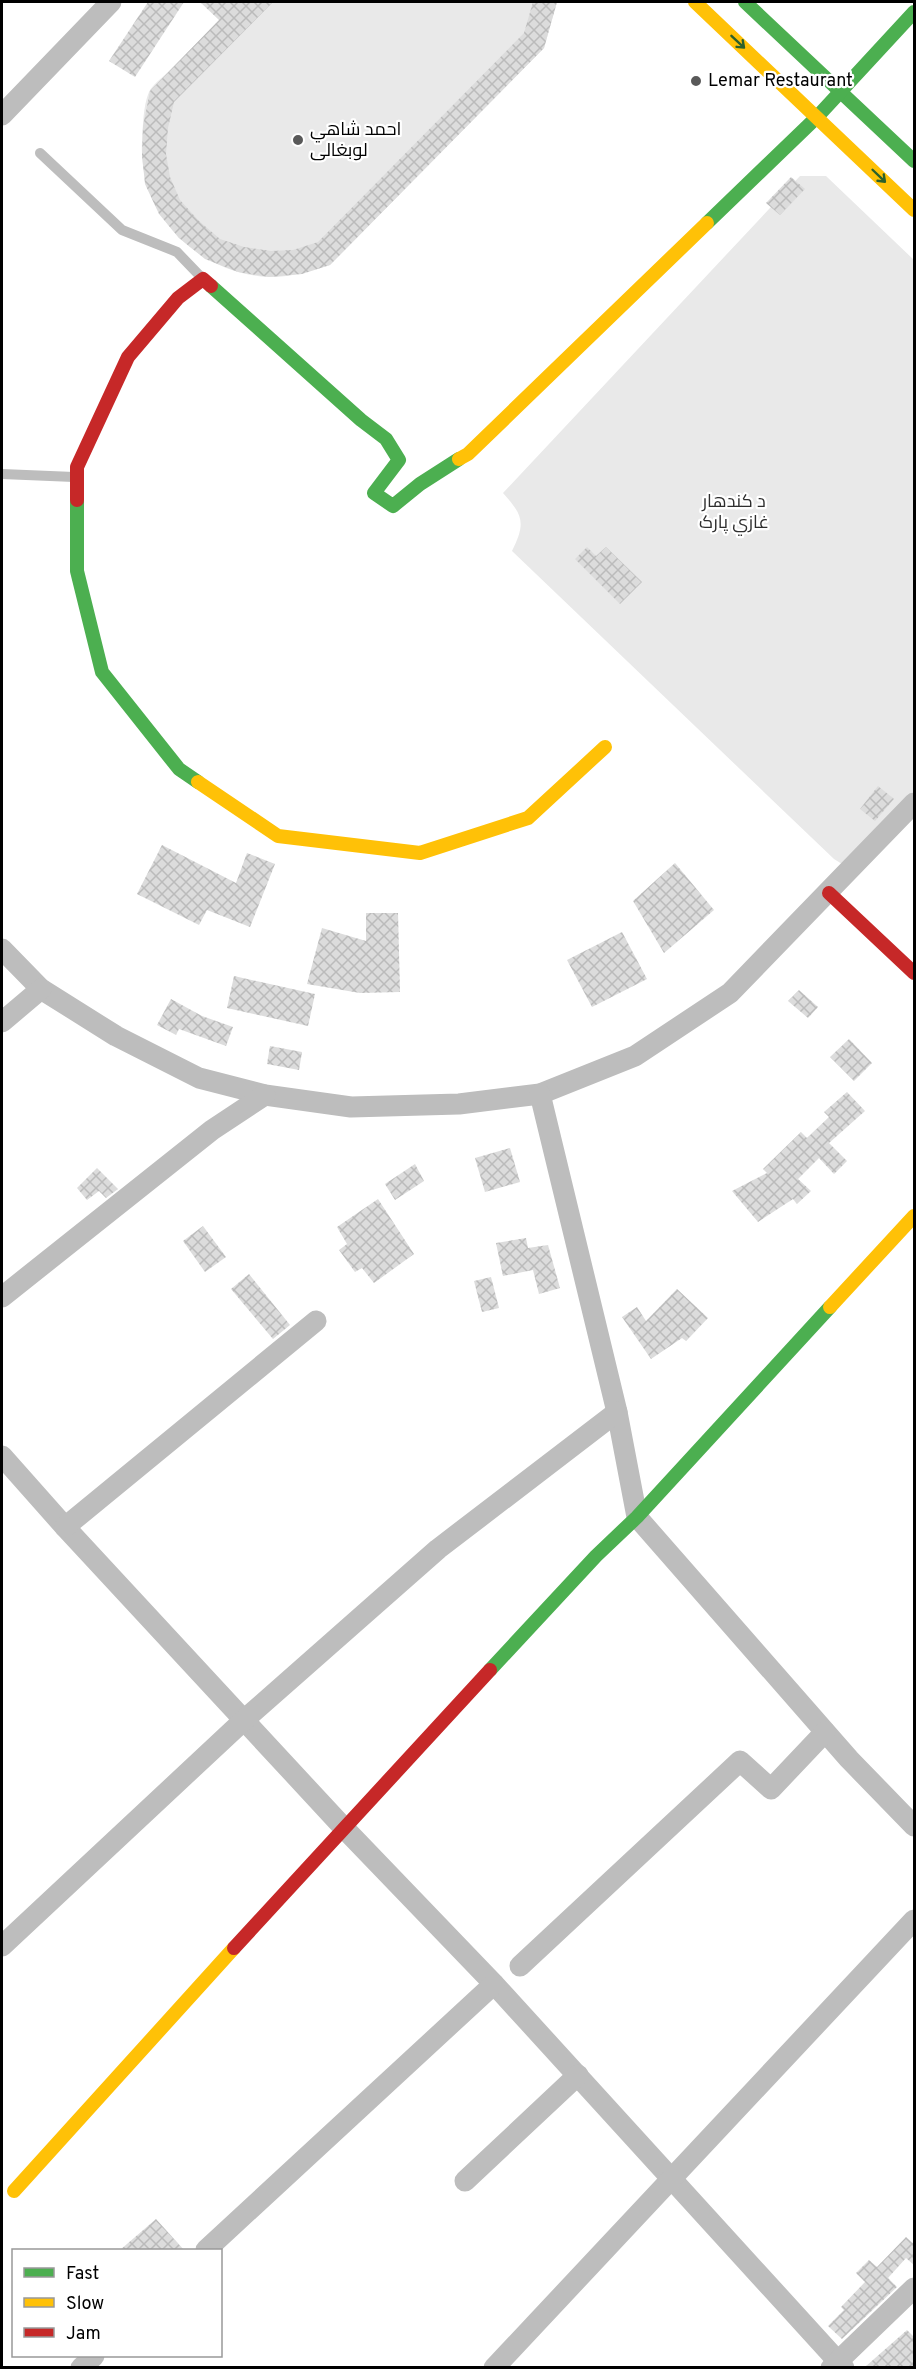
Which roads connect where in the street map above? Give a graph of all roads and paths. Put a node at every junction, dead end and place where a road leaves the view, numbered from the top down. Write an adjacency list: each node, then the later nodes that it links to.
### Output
1 (111, 2): 6 (street)
2 (695, 2): 7 (main road, one-way to 7)
3 (745, 2): 5 (main road)
4 (915, 12): 5 (main road)
5 (841, 92): 7 (main road); 9 (main road)
6 (3, 111)
7 (817, 117): 10 (main road, one-way to 10); 11 (main road)
8 (40, 153): 11 (lane)
9 (915, 161)
10 (915, 210)
11 (203, 279): 13 (main road)
12 (2, 474): 13 (lane)
13 (77, 477): 14 (main road)
14 (604, 747)
15 (915, 803): 16 (street)
16 (829, 892): 18 (main road); 21 (street)
17 (2, 949): 19 (street)
18 (915, 974)
19 (41, 989): 20 (street); 22 (street)
20 (2, 1022)
21 (540, 1094): 22 (street); 26 (street)
22 (265, 1095): 24 (street)
23 (915, 1216): 28 (main road)
24 (2, 1297)
25 (316, 1321): 29 (street)
26 (617, 1412): 28 (street); 30 (street)
27 (2, 1456): 29 (street)
28 (637, 1517): 31 (street); 33 (main road)
29 (65, 1527): 30 (street)
30 (244, 1720): 33 (street); 35 (street)
31 (825, 1732): 32 (street); 36 (street)
32 (915, 1826)
33 (343, 1827): 37 (street); 41 (main road)
34 (915, 1920): 39 (street)
35 (2, 1946)
36 (520, 1966)
37 (494, 1984): 38 (street); 42 (street)
38 (578, 2076): 39 (street); 40 (street)
39 (671, 2178): 44 (street); 45 (street)
40 (465, 2181)
41 (14, 2191)
42 (207, 2249)
43 (915, 2288): 44 (street)
44 (838, 2365)
45 (494, 2367)

